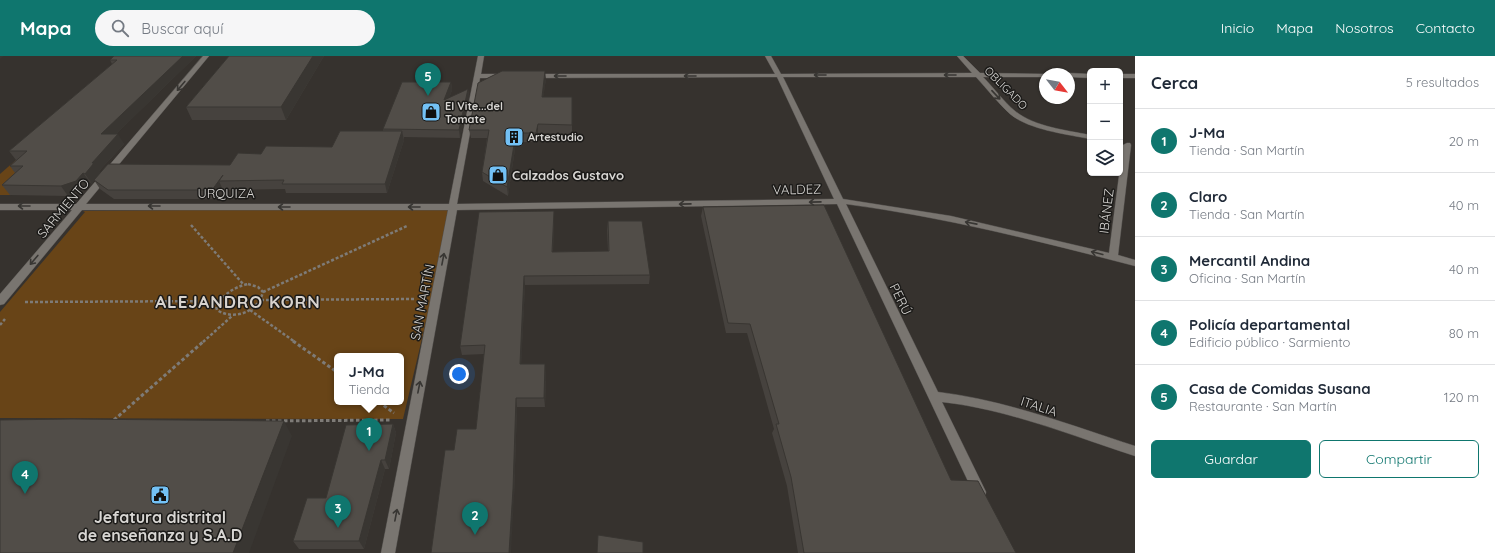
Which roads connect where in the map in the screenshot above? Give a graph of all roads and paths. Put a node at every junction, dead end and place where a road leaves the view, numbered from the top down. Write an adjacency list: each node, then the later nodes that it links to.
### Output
1 (206, 56): 18 (street, SARMIENTO, one-way to 18)
2 (481, 56): 8 (street, SAN MARTÍN)
3 (768, 56): 5 (street, PERÚ)
4 (960, 56): 6 (street, OBLIGADO)
5 (779, 75): 6 (street, one-way to 5); 10 (street, one-way to 10); 17 (street, PERÚ)
6 (977, 75): 7 (street); 15 (street, OBLIGADO, one-way to 15)
7 (1039, 75)
8 (477, 76): 9 (street); 20 (street, SAN MARTÍN)
9 (509, 76)
10 (524, 76)
11 (1075, 76): 12 (street)
12 (1087, 76)
13 (1123, 76): 14 (street)
14 (1135, 76)
15 (1087, 136)
16 (1127, 145): 23 (street, IBÁNEZ)
17 (839, 201): 20 (street, VALDEZ, one-way to 20); 23 (street, VALDEZ, one-way to 17); 35 (street, PERÚ)
18 (80, 206): 19 (street, URQUIZA, one-way to 19); 20 (street, URQUIZA, one-way to 18); 29 (street, SARMIENTO, one-way to 29)
19 (0, 207)
20 (453, 207): 43 (street, SAN MARTÍN, one-way to 20)
21 (189, 223): 25 (path)
22 (408, 226): 26 (path)
23 (1113, 257): 24 (street, VALDEZ)
24 (1135, 263)
25 (244, 285): 26 (path); 30 (path)
26 (263, 292): 28 (path)
27 (422, 299): 28 (path)
28 (261, 300): 32 (path)
29 (0, 301)
30 (219, 301): 31 (path); 33 (path)
31 (19, 302)
32 (250, 310): 33 (path); 34 (path)
33 (232, 316): 40 (path)
34 (334, 370)
35 (933, 396): 41 (street, ITALIA); 42 (street, PERÚ)
36 (383, 405): 37 (path)
37 (397, 415)
38 (395, 420): 39 (path)
39 (261, 421)
40 (118, 423)
41 (1135, 451)
42 (986, 503)
43 (388, 553)

